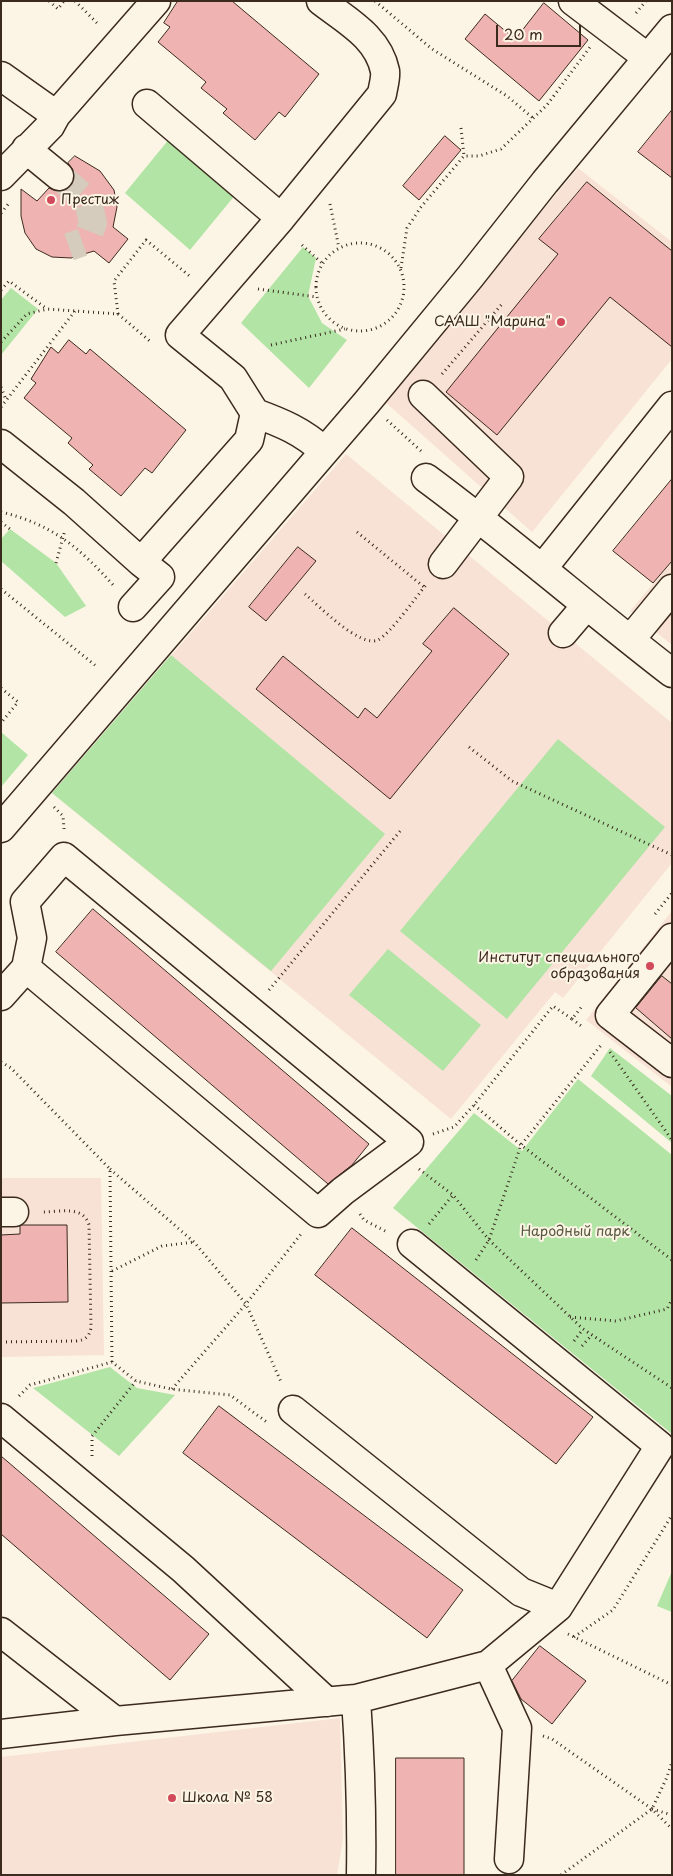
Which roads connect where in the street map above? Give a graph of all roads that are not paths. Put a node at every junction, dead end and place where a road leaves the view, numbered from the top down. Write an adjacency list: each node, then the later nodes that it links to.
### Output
1 (156, 1): 8 (lane)
2 (322, 1): 12 (lane)
3 (573, 1): 5 (lane)
4 (672, 29): 5 (lane)
5 (648, 58): 17 (lane)
6 (1, 76): 8 (lane)
7 (147, 104): 12 (lane)
8 (56, 115): 9 (lane)
9 (26, 149): 10 (lane); 11 (lane)
10 (1, 176)
11 (59, 176)
12 (281, 218): 15 (lane)
13 (423, 395): 19 (lane)
14 (672, 406): 22 (lane)
15 (255, 413): 17 (lane); 20 (lane)
16 (1, 444): 20 (lane)
17 (324, 451): 29 (lane)
18 (425, 466): 19 (lane)
19 (478, 517): 21 (lane); 22 (lane)
20 (141, 562): 24 (lane)
21 (443, 564)
22 (542, 569): 25 (lane)
23 (672, 589): 27 (lane)
24 (133, 606)
25 (586, 606): 26 (lane); 27 (lane)
26 (563, 633)
27 (630, 640): 28 (lane)
28 (672, 674)
29 (1, 828)
30 (672, 938): 33 (lane)
31 (26, 968): 31 (lane); 32 (lane)
32 (1, 996)
33 (672, 1063)
34 (412, 1244): 37 (lane)
35 (7, 1410): 41 (lane)
36 (293, 1410): 37 (lane)
37 (550, 1614): 39 (lane)
38 (1, 1632): 42 (lane)
39 (488, 1665): 40 (lane); 44 (lane)
40 (356, 1699): 41 (lane); 45 (lane)
41 (327, 1702): 42 (lane)
42 (115, 1721): 43 (lane)
43 (1, 1734)
44 (509, 1859)
45 (361, 1875)

